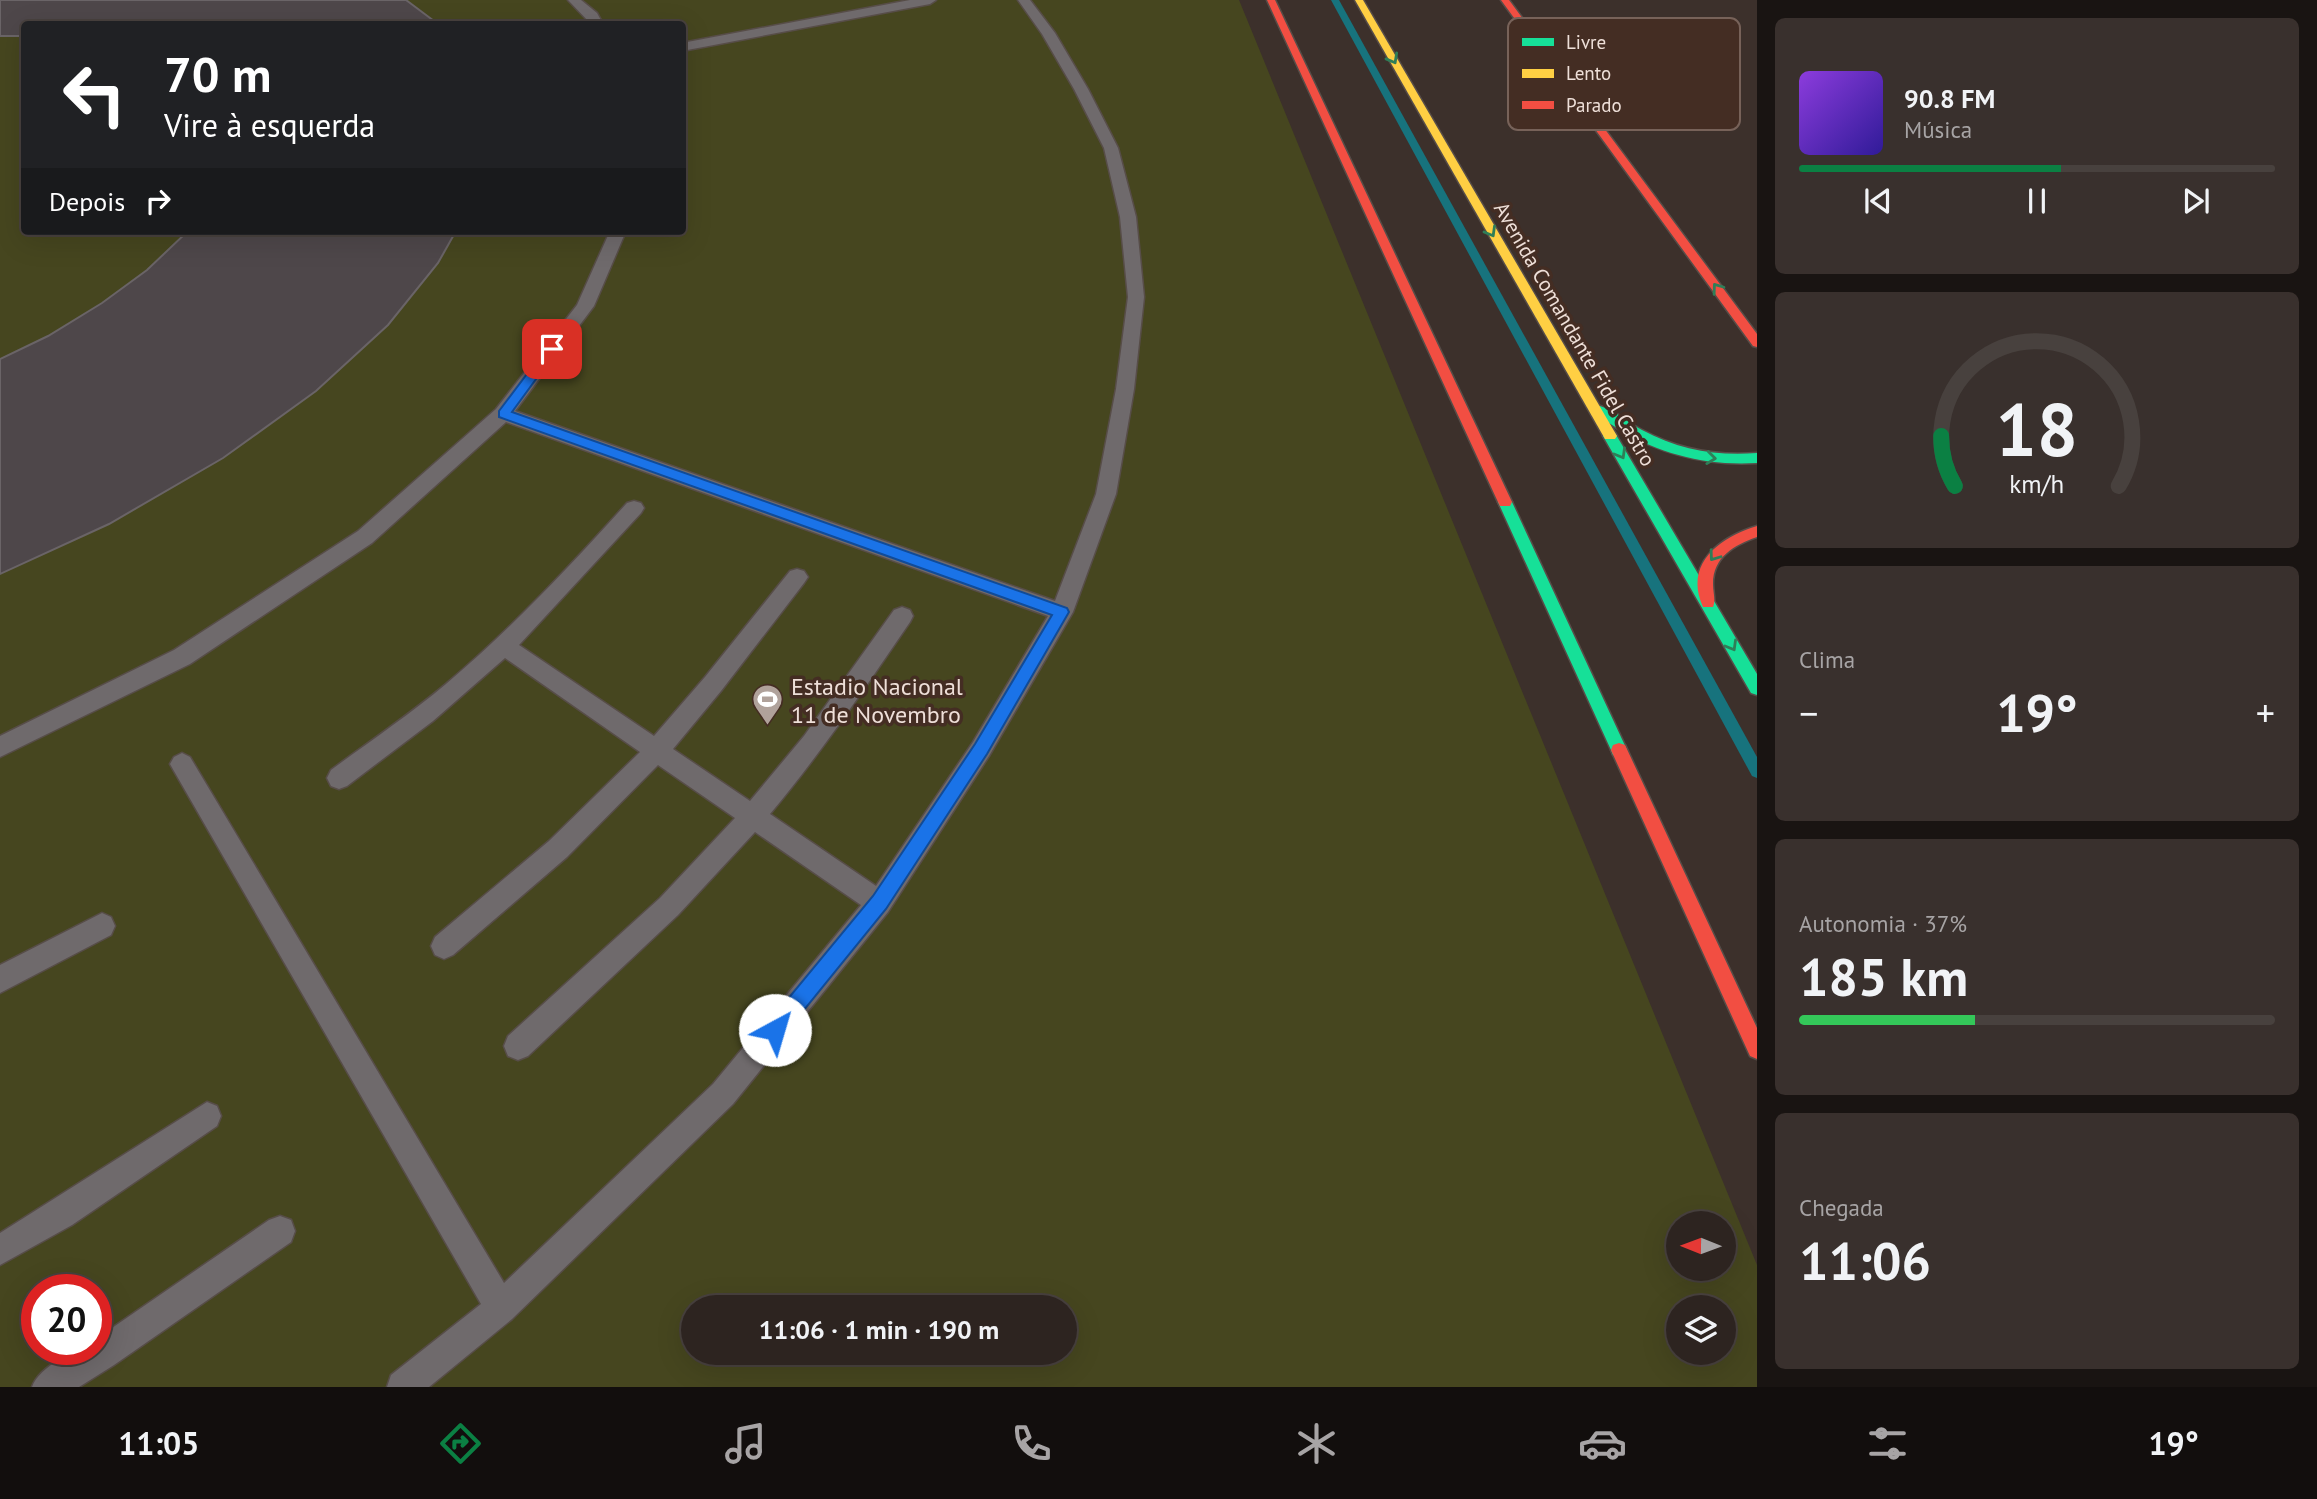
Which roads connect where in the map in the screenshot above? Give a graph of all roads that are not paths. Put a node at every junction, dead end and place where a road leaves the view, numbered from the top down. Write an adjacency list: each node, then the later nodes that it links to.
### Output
1 (574, 0): 8 (lane)
2 (930, 0): 9 (lane)
3 (1024, 0): 20 (lane)
4 (1271, 0): 34 (main road)
5 (1359, 0): 13 (main road, Avenida Comandante Fidel Castro, one-way to 13)
6 (1505, 0): 7 (main road, one-way to 6)
7 (1518, 18)
8 (595, 21)
9 (686, 46)
10 (1601, 130): 12 (main road, one-way to 10)
11 (616, 235): 14 (lane)
12 (1757, 343)
13 (1587, 395): 15 (main road, one-way to 15); 19 (main road, Avenida Comandante Fidel Castro, one-way to 19)
14 (503, 414): 20 (lane); 24 (lane)
15 (1757, 458)
16 (634, 508): 22 (lane)
17 (1757, 531): 19 (main road, one-way to 19)
18 (797, 577): 25 (lane)
19 (1708, 603): 23 (main road, Avenida Comandante Fidel Castro, one-way to 23)
20 (1062, 612): 29 (lane)
21 (902, 615): 28 (lane)
22 (503, 646): 25 (lane); 27 (lane)
23 (1757, 688)
24 (0, 747)
25 (657, 750): 28 (lane); 31 (lane)
26 (182, 764): 38 (lane)
27 (338, 778)
28 (753, 816): 29 (lane); 33 (lane)
29 (879, 903): 38 (lane)
30 (102, 926): 32 (lane)
31 (444, 946)
32 (0, 980)
33 (518, 1046)
34 (1757, 1049)
35 (208, 1116): 37 (lane)
36 (281, 1231): 39 (lane)
37 (0, 1250)
38 (501, 1308): 40 (lane)
39 (48, 1387)
40 (403, 1387)

